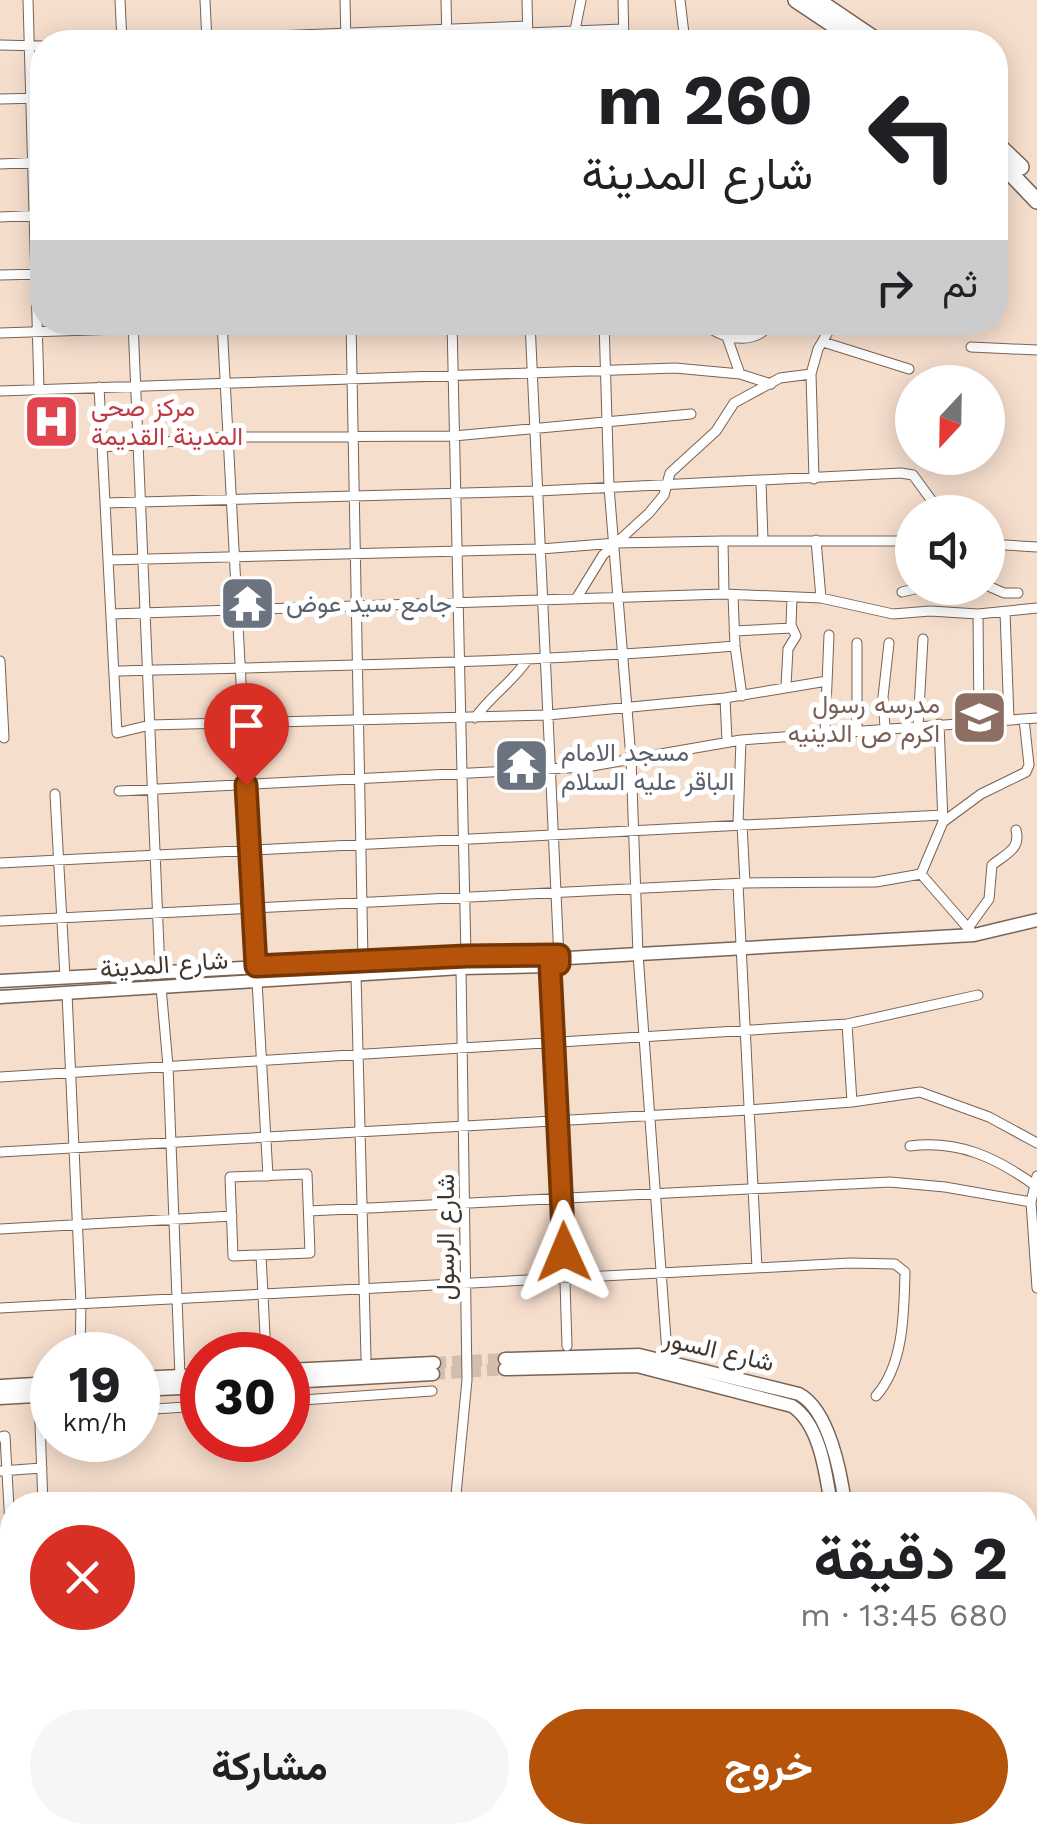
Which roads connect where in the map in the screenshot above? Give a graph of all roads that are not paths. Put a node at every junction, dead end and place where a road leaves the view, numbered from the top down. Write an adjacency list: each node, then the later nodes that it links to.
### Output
1 (28, 0): 26 (street)
2 (120, 0): 14 (street)
3 (205, 0): 15 (street)
4 (346, 0): 16 (street)
5 (446, 0): 12 (street)
6 (527, 0): 19 (street)
7 (580, 0): 20 (street)
8 (623, 0): 13 (street)
9 (680, 0): 22 (street)
10 (796, 0): 23 (main road)
11 (817, 0): 24 (main road)
12 (447, 29): 17 (street); 18 (street)
13 (622, 29): 21 (street)
14 (121, 30)
15 (206, 30)
16 (346, 30)
17 (436, 30)
18 (463, 30)
19 (527, 30)
20 (575, 30)
21 (614, 30)
22 (684, 30)
23 (841, 30)
24 (862, 30)
25 (0, 45): 26 (street)
26 (30, 46): 27 (street)
27 (30, 98): 28 (street)
28 (0, 99)
29 (1008, 155): 33 (main road)
30 (30, 162): 31 (street)
31 (0, 164)
32 (1008, 170): 34 (main road)
33 (1037, 185)
34 (1037, 200)
35 (30, 215): 36 (street)
36 (0, 217)
37 (30, 274): 38 (street)
38 (0, 276)
39 (30, 332): 40 (street)
40 (0, 333)
41 (38, 335): 66 (street)
42 (134, 335): 64 (street)
43 (223, 335): 62 (street)
44 (352, 335): 61 (street)
45 (452, 335): 60 (street, شارع الرسول)
46 (531, 335): 57 (street)
47 (605, 335): 56 (street)
48 (724, 335): 51 (street)
49 (759, 335): 51 (street)
50 (826, 335): 52 (street)
51 (727, 337): 58 (street)
52 (822, 342): 55 (street); 59 (street)
53 (970, 347): 54 (street)
54 (1037, 350)
55 (896, 365)
56 (606, 371): 57 (street); 58 (street); 69 (street)
57 (532, 373): 60 (street); 70 (street)
58 (740, 374): 63 (street)
59 (811, 374): 63 (street); 76 (street)
60 (453, 376): 61 (street); 72 (street, شارع الرسول)
61 (352, 379): 62 (street); 71 (street)
62 (226, 383): 64 (street); 73 (street)
63 (770, 384): 78 (street)
64 (136, 386): 65 (street); 74 (street)
65 (99, 387): 66 (street); 75 (street)
66 (40, 389): 67 (street)
67 (0, 390)
68 (691, 414): 69 (street)
69 (608, 422): 70 (street); 79 (street)
70 (535, 430): 72 (street); 80 (street)
71 (354, 435): 72 (street); 73 (street); 82 (street)
72 (454, 436): 81 (street, شارع الرسول)
73 (228, 437): 74 (street); 84 (street)
74 (138, 446): 75 (street); 85 (street)
75 (102, 447): 86 (street)
76 (814, 480): 77 (street); 83 (street)
77 (761, 482): 78 (street); 88 (street)
78 (668, 485): 79 (street); 91 (street)
79 (610, 487): 80 (street); 91 (street)
80 (538, 490): 81 (street); 94 (street)
81 (456, 492): 82 (street); 95 (street, شارع الرسول)
82 (355, 495): 84 (street); 96 (street)
83 (929, 495)
84 (232, 499): 85 (street); 97 (street)
85 (141, 502): 86 (street); 98 (street)
86 (105, 503): 99 (street)
87 (723, 540): 88 (street); 91 (street); 102 (street)
88 (763, 540): 89 (street)
89 (816, 540): 90 (street); 105 (street)
90 (895, 541)
91 (616, 543): 94 (street); 104 (street); 106 (street)
92 (1005, 545): 93 (street)
93 (1037, 546)
94 (540, 549): 95 (street); 107 (street)
95 (456, 550): 96 (street); 108 (street, شارع الرسول)
96 (356, 553): 97 (street); 109 (street)
97 (234, 556): 98 (street); 111 (street)
98 (143, 559): 99 (street); 112 (street)
99 (108, 560): 114 (street)
100 (1005, 593): 101 (street)
101 (1018, 593)
102 (729, 594): 103 (street); 104 (street); 117 (street)
103 (792, 597): 105 (street); 116 (street)
104 (620, 598): 106 (street); 123 (street)
105 (821, 598): 115 (street)
106 (576, 599): 107 (street)
107 (543, 601): 108 (street); 126 (street)
108 (458, 602): 109 (street); 127 (street, شارع الرسول)
109 (357, 606): 111 (street); 129 (street)
110 (1037, 608): 113 (street)
111 (237, 610): 112 (street); 128 (street)
112 (145, 612): 114 (street); 130 (street)
113 (1005, 612): 115 (street); 142 (street)
114 (110, 614): 131 (street)
115 (978, 614): 144 (street)
116 (792, 628): 117 (street); 134 (street)
117 (734, 632): 122 (street)
118 (828, 635): 133 (street)
119 (923, 639): 149 (street)
120 (889, 642): 150 (street)
121 (857, 643): 151 (street)
122 (735, 646): 123 (street); 135 (street)
123 (624, 656): 126 (street); 137 (street)
124 (0, 660): 132 (street)
125 (528, 660): 126 (street); 127 (street); 140 (street)
126 (546, 660): 138 (street)
127 (459, 662): 129 (street); 139 (street, شارع الرسول)
128 (240, 666): 129 (street); 130 (street); 146 (street)
129 (358, 667): 145 (street)
130 (148, 670): 131 (street); 148 (street)
131 (114, 672): 148 (street)
132 (0, 680): 153 (street)
133 (827, 682): 134 (street); 152 (street)
134 (786, 686): 135 (street)
135 (742, 696): 136 (street)
136 (725, 698): 137 (street); 155 (street)
137 (627, 708): 138 (street); 156 (street)
138 (548, 715): 140 (street); 157 (street)
139 (460, 718): 140 (street); 145 (street); 158 (street, شارع الرسول)
140 (475, 718)
141 (1037, 718): 143 (street)
142 (1009, 719): 143 (street); 144 (street)
143 (1024, 719): 164 (street)
144 (979, 721): 147 (street)
145 (359, 722): 146 (street); 159 (street)
146 (243, 724): 148 (street); 160 (street)
147 (939, 724): 149 (street); 164 (street)
148 (150, 725): 161 (street)
149 (918, 726): 150 (street)
150 (885, 728): 151 (street)
151 (857, 731): 152 (street)
152 (825, 732): 154 (street)
153 (4, 738)
154 (741, 740): 155 (street); 165 (street)
155 (728, 741): 156 (street)
156 (631, 758): 157 (street); 166 (street)
157 (551, 770): 158 (street); 168 (street)
158 (461, 774): 159 (street); 169 (street, شارع الرسول)
159 (360, 780): 160 (street); 170 (street)
160 (246, 785): 161 (street); 171 (street)
161 (153, 790): 162 (street); 172 (street)
162 (119, 791)
163 (54, 794): 173 (street)
164 (943, 818): 165 (street); 175 (street)
165 (740, 824): 166 (street); 176 (street)
166 (634, 829): 168 (street); 177 (street)
167 (1016, 830): 186 (street)
168 (554, 833): 169 (street); 178 (street)
169 (462, 842): 170 (street); 179 (street, شارع الرسول)
170 (361, 846): 171 (street); 180 (street)
171 (250, 851): 172 (street); 181 (street)
172 (155, 856): 173 (street); 182 (street)
173 (58, 860): 174 (street); 183 (street)
174 (0, 862)
175 (920, 874): 176 (street); 186 (street)
176 (742, 884): 177 (street); 187 (street)
177 (636, 888): 178 (street); 188 (street)
178 (556, 892): 179 (street); 190 (street)
179 (463, 897): 180 (street); 191 (street, شارع الرسول)
180 (362, 902): 181 (street); 189 (street)
181 (253, 908): 182 (street); 193 (street)
182 (158, 912): 183 (street); 192 (street)
183 (63, 917): 185 (street); 195 (street)
184 (1037, 920): 186 (main road, شارع المدينة)
185 (0, 921)
186 (971, 932): 187 (main road, شارع المدينة)
187 (742, 949): 188 (main road, شارع المدينة); 202 (street)
188 (638, 954): 190 (main road, شارع المدينة); 203 (street)
189 (363, 960): 191 (main road, شارع المدينة); 193 (main road, شارع المدينة)
190 (559, 961): 191 (main road, شارع المدينة); 204 (street)
191 (463, 962): 194 (main road, شارع المدينة); 205 (street, شارع الرسول)
192 (160, 972): 193 (main road, شارع المدينة); 195 (main road, شارع المدينة)
193 (256, 974): 194 (main road, شارع المدينة); 197 (main road, شارع المدينة); 207 (street)
194 (356, 975): 206 (street)
195 (66, 977): 196 (main road, شارع المدينة)
196 (0, 981)
197 (161, 987): 198 (main road, شارع المدينة); 208 (street)
198 (67, 992): 200 (main road, شارع المدينة); 209 (street)
199 (978, 996): 201 (street)
200 (0, 997)
201 (848, 1024): 202 (street); 211 (street)
202 (745, 1031): 203 (street); 212 (street)
203 (644, 1036): 204 (street); 213 (street)
204 (554, 1042): 205 (street); 214 (street)
205 (462, 1048): 206 (street); 215 (street, شارع الرسول)
206 (360, 1052): 207 (street); 216 (street)
207 (261, 1060): 208 (street); 217 (street)
208 (168, 1066): 209 (street); 218 (street)
209 (72, 1070): 210 (street); 221 (street)
210 (0, 1077)
211 (852, 1102): 212 (street); 219 (street)
212 (749, 1110): 213 (street); 225 (street)
213 (650, 1116): 214 (street); 226 (street)
214 (560, 1121): 215 (street); 227 (street)
215 (464, 1126): 216 (street); 229 (street, شارع الرسول)
216 (362, 1132): 217 (street); 230 (street)
217 (266, 1137): 218 (street); 223 (street)
218 (172, 1142): 221 (street); 233 (street)
219 (1037, 1143)
220 (910, 1146): 224 (street)
221 (75, 1148): 222 (street); 234 (street)
222 (0, 1152)
223 (268, 1176): 231 (street); 232 (street)
224 (1035, 1180): 228 (street)
225 (753, 1189): 226 (street); 228 (street); 237 (street)
226 (656, 1194): 227 (street); 238 (street)
227 (563, 1198): 229 (street); 239 (street)
228 (1031, 1202): 241 (street)
229 (465, 1203): 230 (street); 240 (street, شارع الرسول)
230 (362, 1208): 231 (street); 242 (street)
231 (308, 1211): 236 (street)
232 (232, 1216): 233 (street); 236 (street)
233 (173, 1219): 234 (street); 244 (street)
234 (78, 1224): 235 (street); 245 (street)
235 (0, 1228)
236 (261, 1255): 243 (street)
237 (756, 1268): 238 (street); 261 (street)
238 (663, 1273): 239 (street); 252 (street)
239 (565, 1278): 240 (street); 249 (street)
240 (465, 1284): 242 (street); 269 (street, شارع الرسول)
241 (1037, 1288)
242 (364, 1289): 243 (street); 250 (street)
243 (263, 1294): 244 (street); 248 (street)
244 (178, 1299): 245 (street); 254 (street)
245 (81, 1304): 246 (street); 247 (street)
246 (0, 1308)
247 (80, 1332)
248 (265, 1332)
249 (567, 1346)
250 (366, 1358)
251 (504, 1364): 252 (main road, شارع السور)
252 (668, 1367): 270 (main road, شارع السور); 271 (main road, شارع السور)
253 (310, 1370): 256 (main road)
254 (180, 1376): 255 (main road)
255 (160, 1377)
256 (310, 1380)
257 (30, 1384): 258 (main road)
258 (0, 1386)
259 (432, 1392): 263 (street)
260 (30, 1396): 262 (main road)
261 (876, 1396)
262 (0, 1398)
263 (310, 1400)
264 (0, 1438): 267 (street)
265 (42, 1462): 266 (street)
266 (42, 1468): 267 (street); 268 (street)
267 (4, 1471)
268 (43, 1492)
269 (456, 1492)
270 (829, 1492)
271 (842, 1492)

